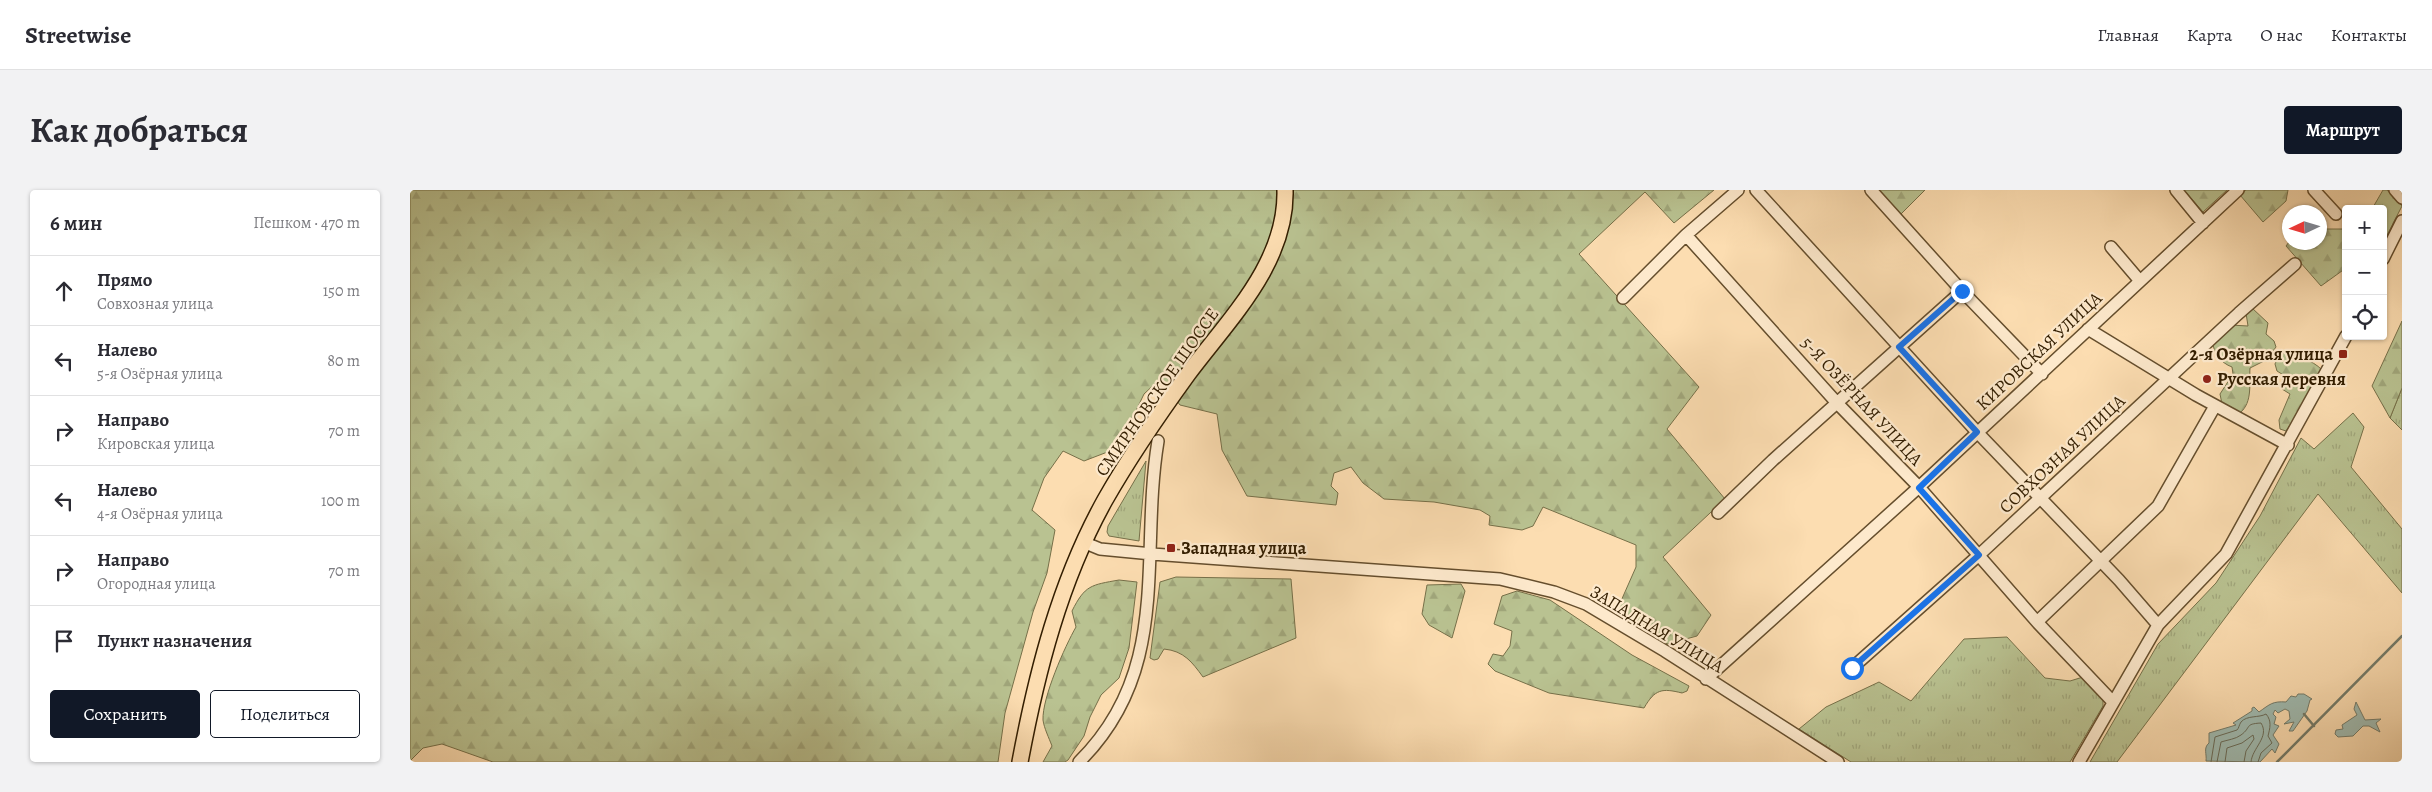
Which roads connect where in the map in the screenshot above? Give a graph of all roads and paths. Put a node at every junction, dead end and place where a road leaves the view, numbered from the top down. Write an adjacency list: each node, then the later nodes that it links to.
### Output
1 (1285, 190): 33 (main road, СМИРНОВСКОЕ ШОССЕ)
2 (1738, 190): 13 (street)
3 (1756, 190): 22 (street)
4 (1871, 190): 18 (street)
5 (2176, 190): 12 (street)
6 (2238, 190): 12 (street, КИРОВСКАЯ УЛИЦА)
7 (2314, 190): 10 (street)
8 (2395, 190): 9 (street)
9 (2402, 198)
10 (2336, 214)
11 (2402, 220): 15 (street)
12 (2203, 223): 17 (street, КИРОВСКАЯ УЛИЦА)
13 (1686, 235): 19 (street); 25 (street, 5-Я ОЗЁРНАЯ УЛИЦА)
14 (2110, 247): 17 (street)
15 (2387, 251)
16 (2294, 264): 24 (street, СОВХОЗНАЯ УЛИЦА)
17 (2140, 281): 20 (street, КИРОВСКАЯ УЛИЦА)
18 (1962, 291): 22 (street); 23 (street)
19 (1623, 298)
20 (2088, 329): 23 (street, КИРОВСКАЯ УЛИЦА); 24 (street)
21 (2344, 340): 29 (street)
22 (1899, 347): 25 (street); 27 (street)
23 (2042, 374): 27 (street, КИРОВСКАЯ УЛИЦА)
24 (2169, 379): 26 (street); 31 (street, СОВХОЗНАЯ УЛИЦА)
25 (1837, 403): 30 (street, 5-Я ОЗЁРНАЯ УЛИЦА); 32 (street)
26 (2215, 406): 29 (street); 36 (street)
27 (1977, 432): 30 (street, КИРОВСКАЯ УЛИЦА); 31 (street)
28 (1158, 441): 34 (street, СМИРНОВСКОЕ ШОССЕ)
29 (2288, 445): 38 (street)
30 (1919, 488): 35 (street, 5-Я ОЗЁРНАЯ УЛИЦА); 40 (street, КИРОВСКАЯ УЛИЦА)
31 (2039, 498): 35 (street, СОВХОЗНАЯ УЛИЦА); 36 (street)
32 (1718, 513)
33 (1083, 542): 34 (street, ЗАПАДНАЯ УЛИЦА); 42 (main road, СМИРНОВСКОЕ ШОССЕ)
34 (1152, 554): 40 (street, ЗАПАДНАЯ УЛИЦА); 43 (street, СМИРНОВСКОЕ ШОССЕ)
35 (1979, 555): 37 (street, 5-Я ОЗЁРНАЯ УЛИЦА); 39 (street, СОВХОЗНАЯ УЛИЦА)
36 (2100, 561): 37 (street); 38 (street)
37 (2037, 622): 41 (street, 5-Я ОЗЁРНАЯ УЛИЦА)
38 (2158, 625): 41 (street)
39 (1852, 668)
40 (1706, 678): 44 (street, ЗАПАДНАЯ УЛИЦА)
41 (2113, 702): 45 (street)
42 (1020, 762)
43 (1080, 762)
44 (1838, 762)
45 (2079, 762)

